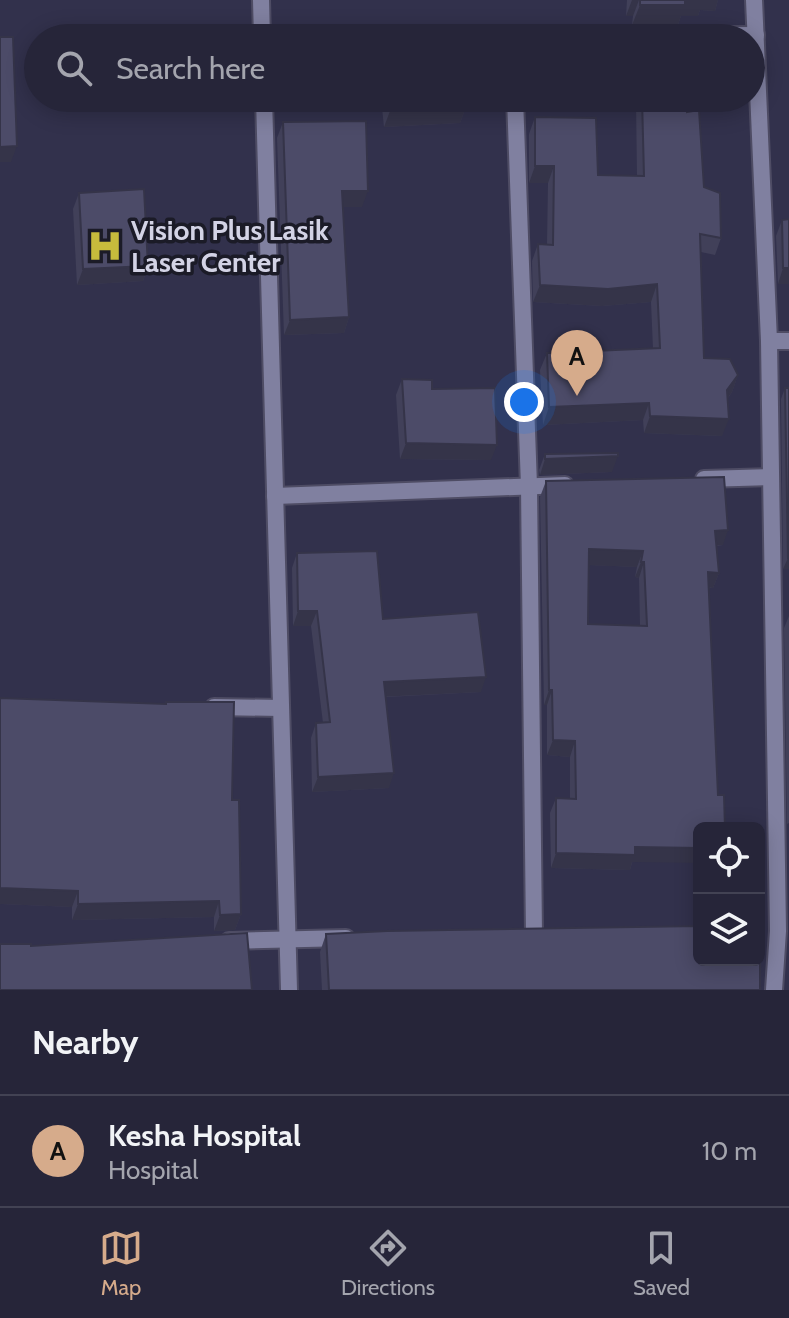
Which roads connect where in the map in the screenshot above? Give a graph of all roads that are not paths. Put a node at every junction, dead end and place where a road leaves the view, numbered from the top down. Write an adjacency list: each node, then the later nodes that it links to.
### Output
1 (261, 0): 3 (street)
2 (754, 0): 4 (street)
3 (262, 24)
4 (755, 24)
5 (264, 112): 14 (street)
6 (516, 112): 13 (street)
7 (762, 112): 8 (street)
8 (769, 341): 9 (street); 10 (street)
9 (789, 341)
10 (771, 477): 11 (street); 15 (street)
11 (680, 480)
12 (589, 484): 13 (street)
13 (529, 486): 14 (street); 20 (street)
14 (275, 496): 17 (street)
15 (781, 602): 19 (street)
16 (203, 707): 17 (street)
17 (281, 708): 22 (street)
18 (765, 931): 19 (street)
19 (778, 931): 25 (street)
20 (534, 935)
21 (365, 938): 22 (street)
22 (288, 939): 23 (street); 24 (street)
23 (212, 942)
24 (289, 990)
25 (774, 990)

